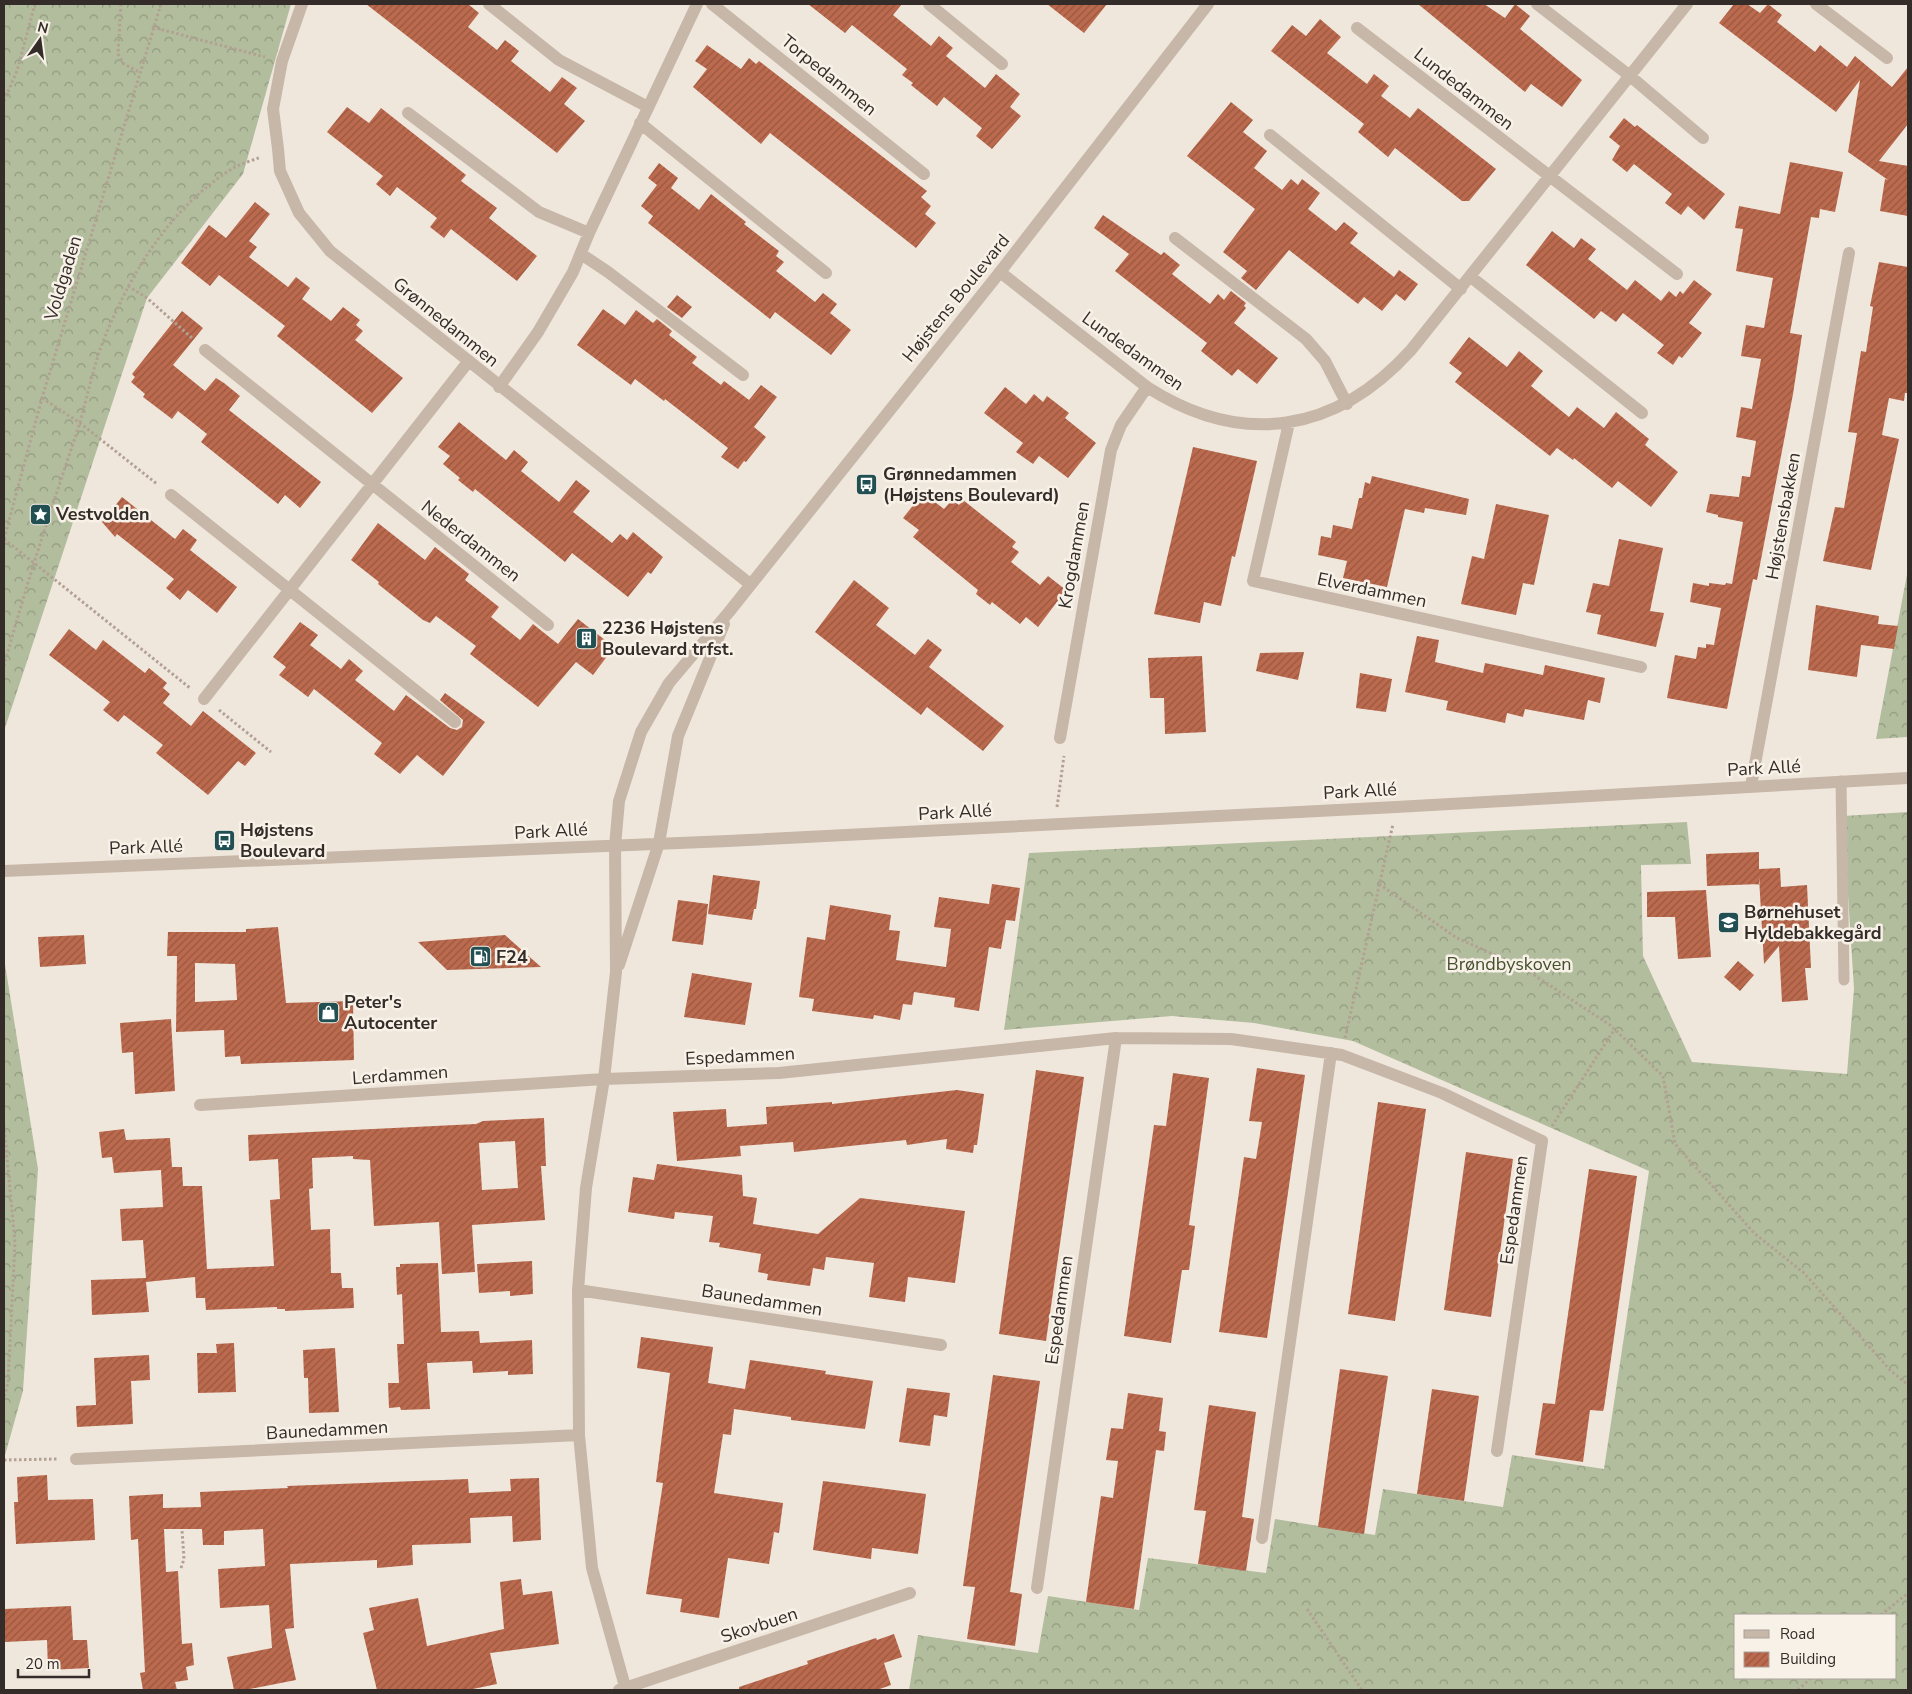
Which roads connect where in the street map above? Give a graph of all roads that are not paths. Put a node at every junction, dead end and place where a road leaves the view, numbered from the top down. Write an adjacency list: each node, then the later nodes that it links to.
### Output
1 (302, 4): 31 (street, Grønnedammen)
2 (489, 4): 14 (street)
3 (697, 4): 14 (street)
4 (712, 4): 19 (street, Torpedammen)
5 (929, 4): 12 (street)
6 (1208, 4): 25 (street, Højstens Boulevard)
7 (1537, 4): 13 (street)
8 (1687, 4): 13 (street, Lundedammen)
9 (1816, 4): 11 (street)
10 (1357, 28): 20 (street, Lundedammen)
11 (1887, 58)
12 (1002, 64)
13 (1630, 76): 18 (street); 20 (street, Lundedammen)
14 (648, 106): 16 (street)
15 (408, 113): 21 (street)
16 (640, 123): 21 (street); 26 (street)
17 (1270, 135): 29 (street)
18 (1703, 138)
19 (924, 174)
20 (1549, 178): 27 (street, Lundedammen); 28 (street, Lundedammen)
21 (589, 233): 24 (street)
22 (1175, 238): 35 (street)
23 (1849, 253): 50 (street, Højstensbakken)
24 (580, 254): 32 (street); 33 (street)
25 (1000, 272): 34 (street, Lundedammen); 40 (street, Højstens Boulevard)
26 (826, 273)
27 (1677, 274)
28 (1471, 276): 29 (street, Lundedammen); 36 (street)
29 (1461, 289): 35 (street, Lundedammen)
30 (205, 350): 38 (street, Nederdammen)
31 (468, 362): 33 (street, Grønnedammen); 38 (street)
32 (743, 375)
33 (499, 387): 40 (street, Grønnedammen)
34 (1147, 387): 37 (street, Lundedammen); 47 (street, Krogdammen)
35 (1347, 404): 37 (street, Lundedammen)
36 (1642, 413)
37 (1289, 423): 44 (street, Elverdammen)
38 (371, 485): 41 (street); 43 (street, Nederdammen)
39 (171, 496): 41 (street)
40 (750, 584): 42 (street, Højstens Boulevard)
41 (289, 590): 45 (street); 46 (street)
42 (729, 612): 51 (street, Højstens Boulevard); 52 (street, Højstens Boulevard)
43 (548, 625)
44 (1642, 667)
45 (204, 699)
46 (455, 722)
47 (1060, 738)
48 (1908, 778): 49 (street, Park Allé)
49 (1841, 781): 50 (street, Park Allé); 55 (lane)
50 (1751, 786): 51 (street, Park Allé)
51 (659, 843): 52 (street, Park Allé); 54 (street)
52 (615, 846): 53 (street, Park Allé); 54 (street)
53 (4, 871)
54 (616, 972): 58 (street)
55 (1844, 980)
56 (1116, 1038): 57 (street, Espedammen); 58 (street, Espedammen); 66 (street, Espedammen)
57 (1336, 1054): 63 (street, Espedammen); 65 (street)
58 (604, 1079): 59 (street, Lerdammen); 60 (street)
59 (200, 1105)
60 (578, 1290): 61 (street, Baunedammen); 62 (street)
61 (941, 1345)
62 (580, 1435): 64 (street, Baunedammen); 68 (street)
63 (1497, 1451)
64 (76, 1459)
65 (1262, 1538)
66 (1037, 1588)
67 (910, 1593): 68 (street, Skovbuen)
68 (624, 1690)

